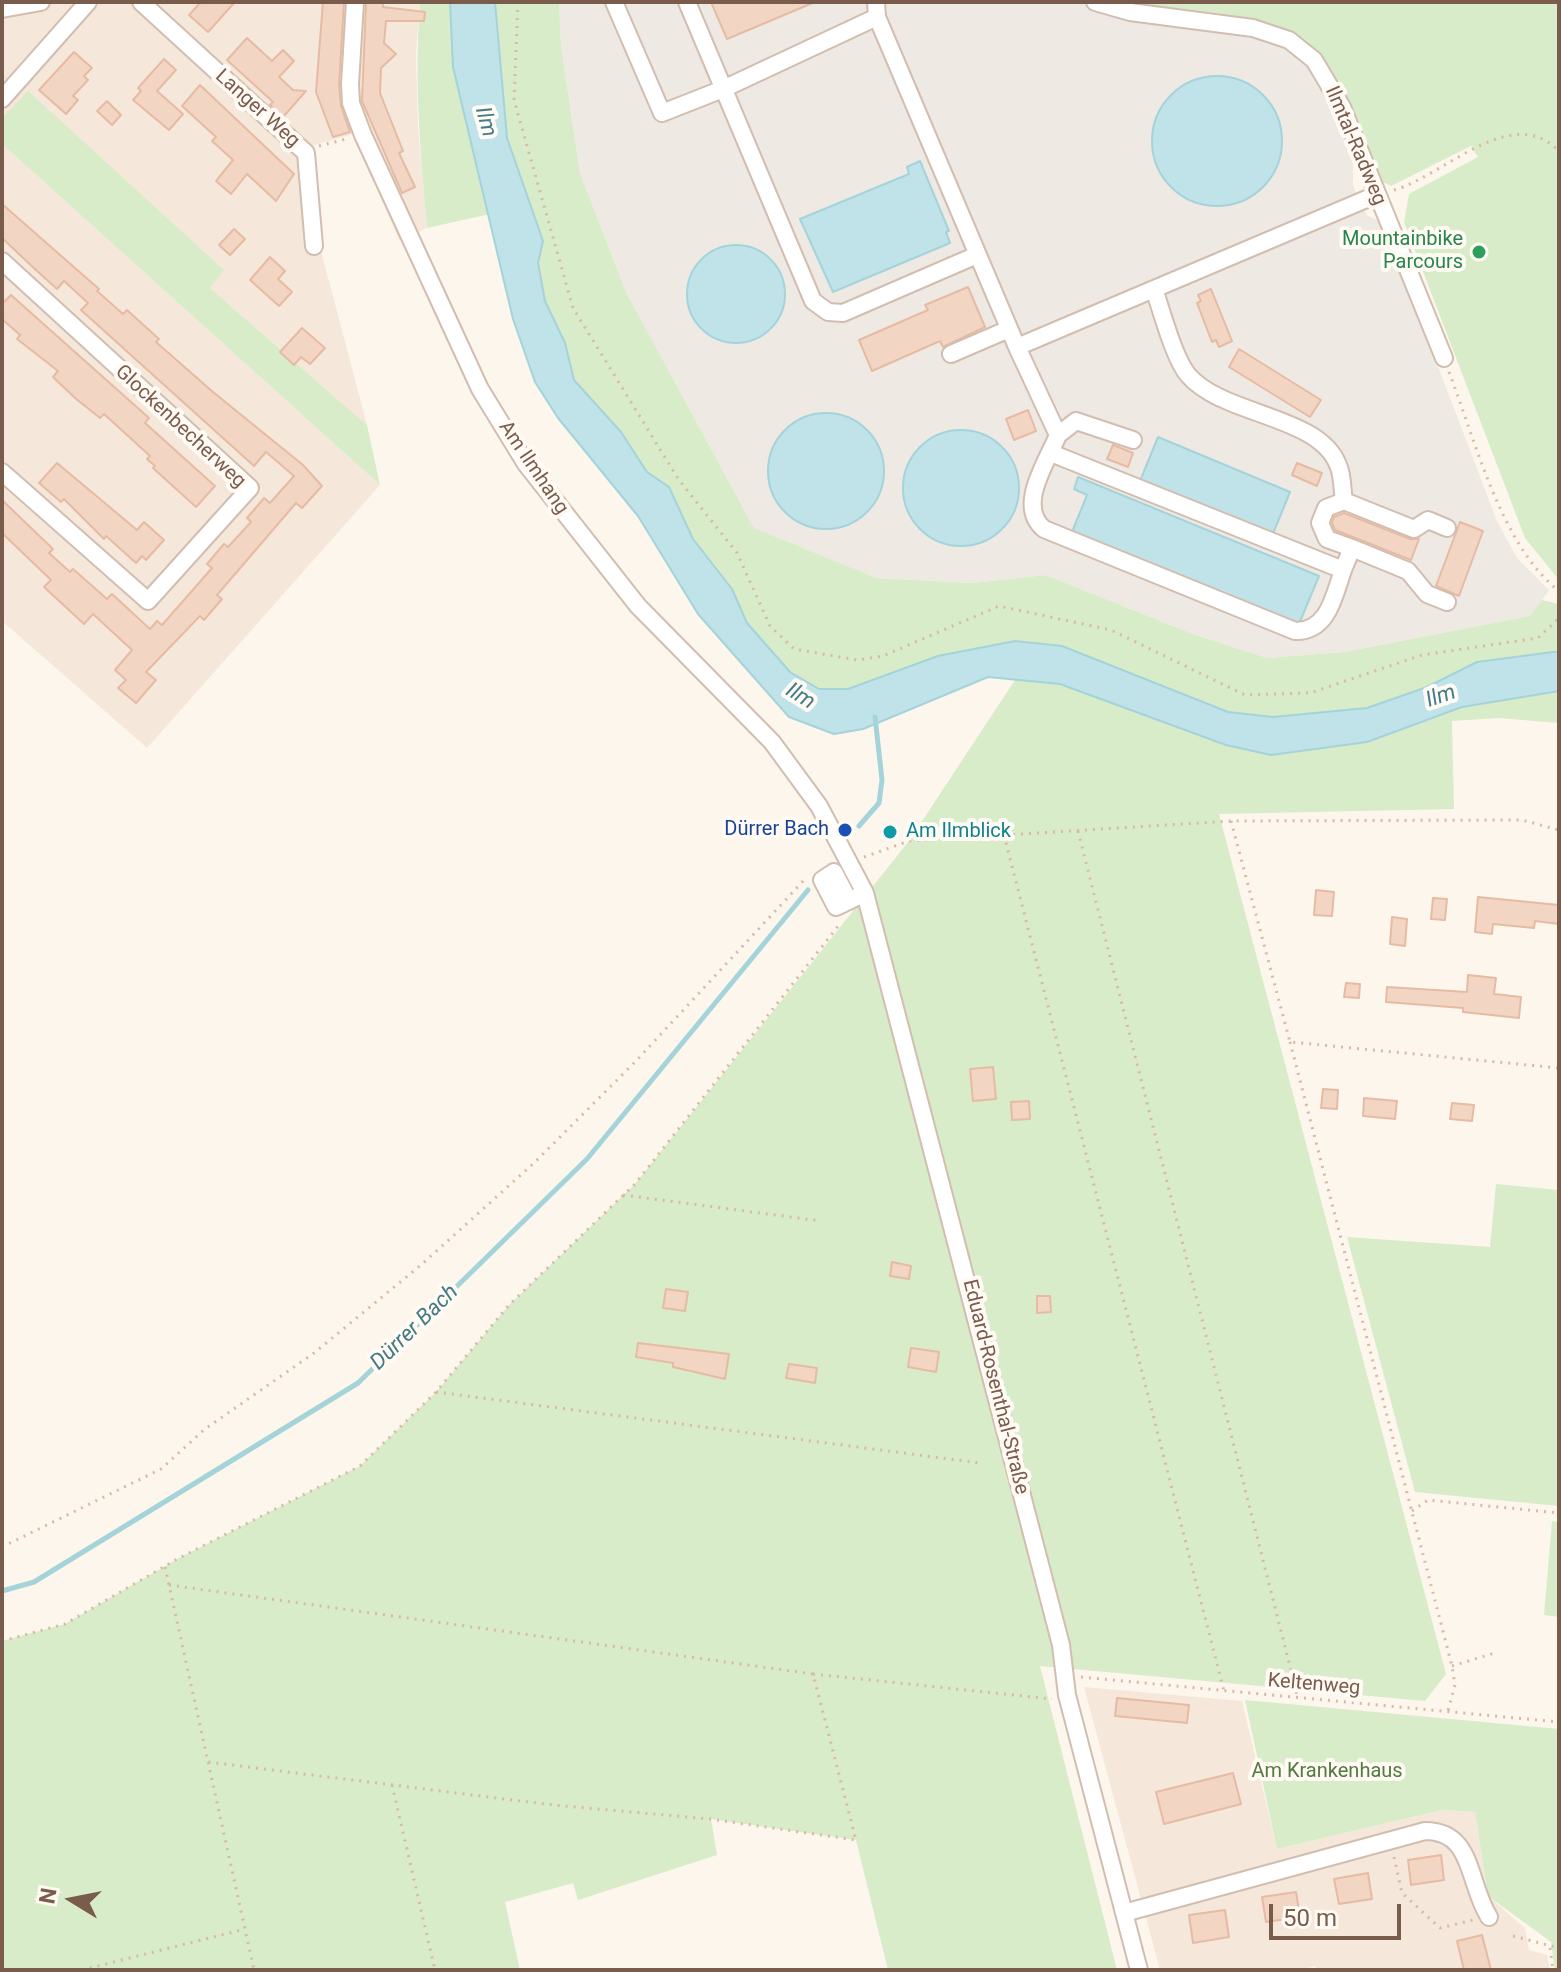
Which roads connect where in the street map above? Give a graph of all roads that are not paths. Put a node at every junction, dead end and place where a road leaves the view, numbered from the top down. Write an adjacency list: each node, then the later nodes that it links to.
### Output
1 (41, 2): 8 (street)
2 (141, 2): 13 (street, Langer Weg)
3 (355, 2): 30 (street, Am Ilmhang)
4 (614, 2): 10 (street)
5 (687, 2): 10 (street)
6 (1095, 2): 12 (street, Ilmtal-Radweg)
7 (83, 3): 11 (street)
8 (2, 9)
9 (877, 10): 10 (street); 14 (street)
10 (723, 89): 14 (street)
11 (2, 99)
12 (1376, 195): 16 (street); 20 (street, Ilmtal-Radweg)
13 (314, 246)
14 (977, 255): 17 (street)
15 (2, 261): 24 (street, Glockenbecherweg)
16 (1154, 289): 18 (street); 25 (street)
17 (1009, 329): 18 (street); 19 (street)
18 (1017, 347): 21 (street)
19 (951, 354)
20 (1444, 358)
21 (1058, 435): 22 (street); 23 (street)
22 (1133, 440)
23 (1051, 453): 28 (street); 28 (street)
24 (2, 472)
25 (1344, 501): 26 (street); 27 (street)
26 (1447, 528)
27 (1352, 548): 28 (street); 29 (street)
28 (1343, 570)
29 (1447, 602)
30 (852, 864): 31 (street, Eduard-Rosenthal-Straße)
31 (865, 893): 32 (street); 33 (street, Eduard-Rosenthal-Straße)
32 (849, 901)
33 (1124, 1913): 34 (street); 35 (street, Eduard-Rosenthal-Straße)
34 (1489, 1917)
35 (1139, 1970)

